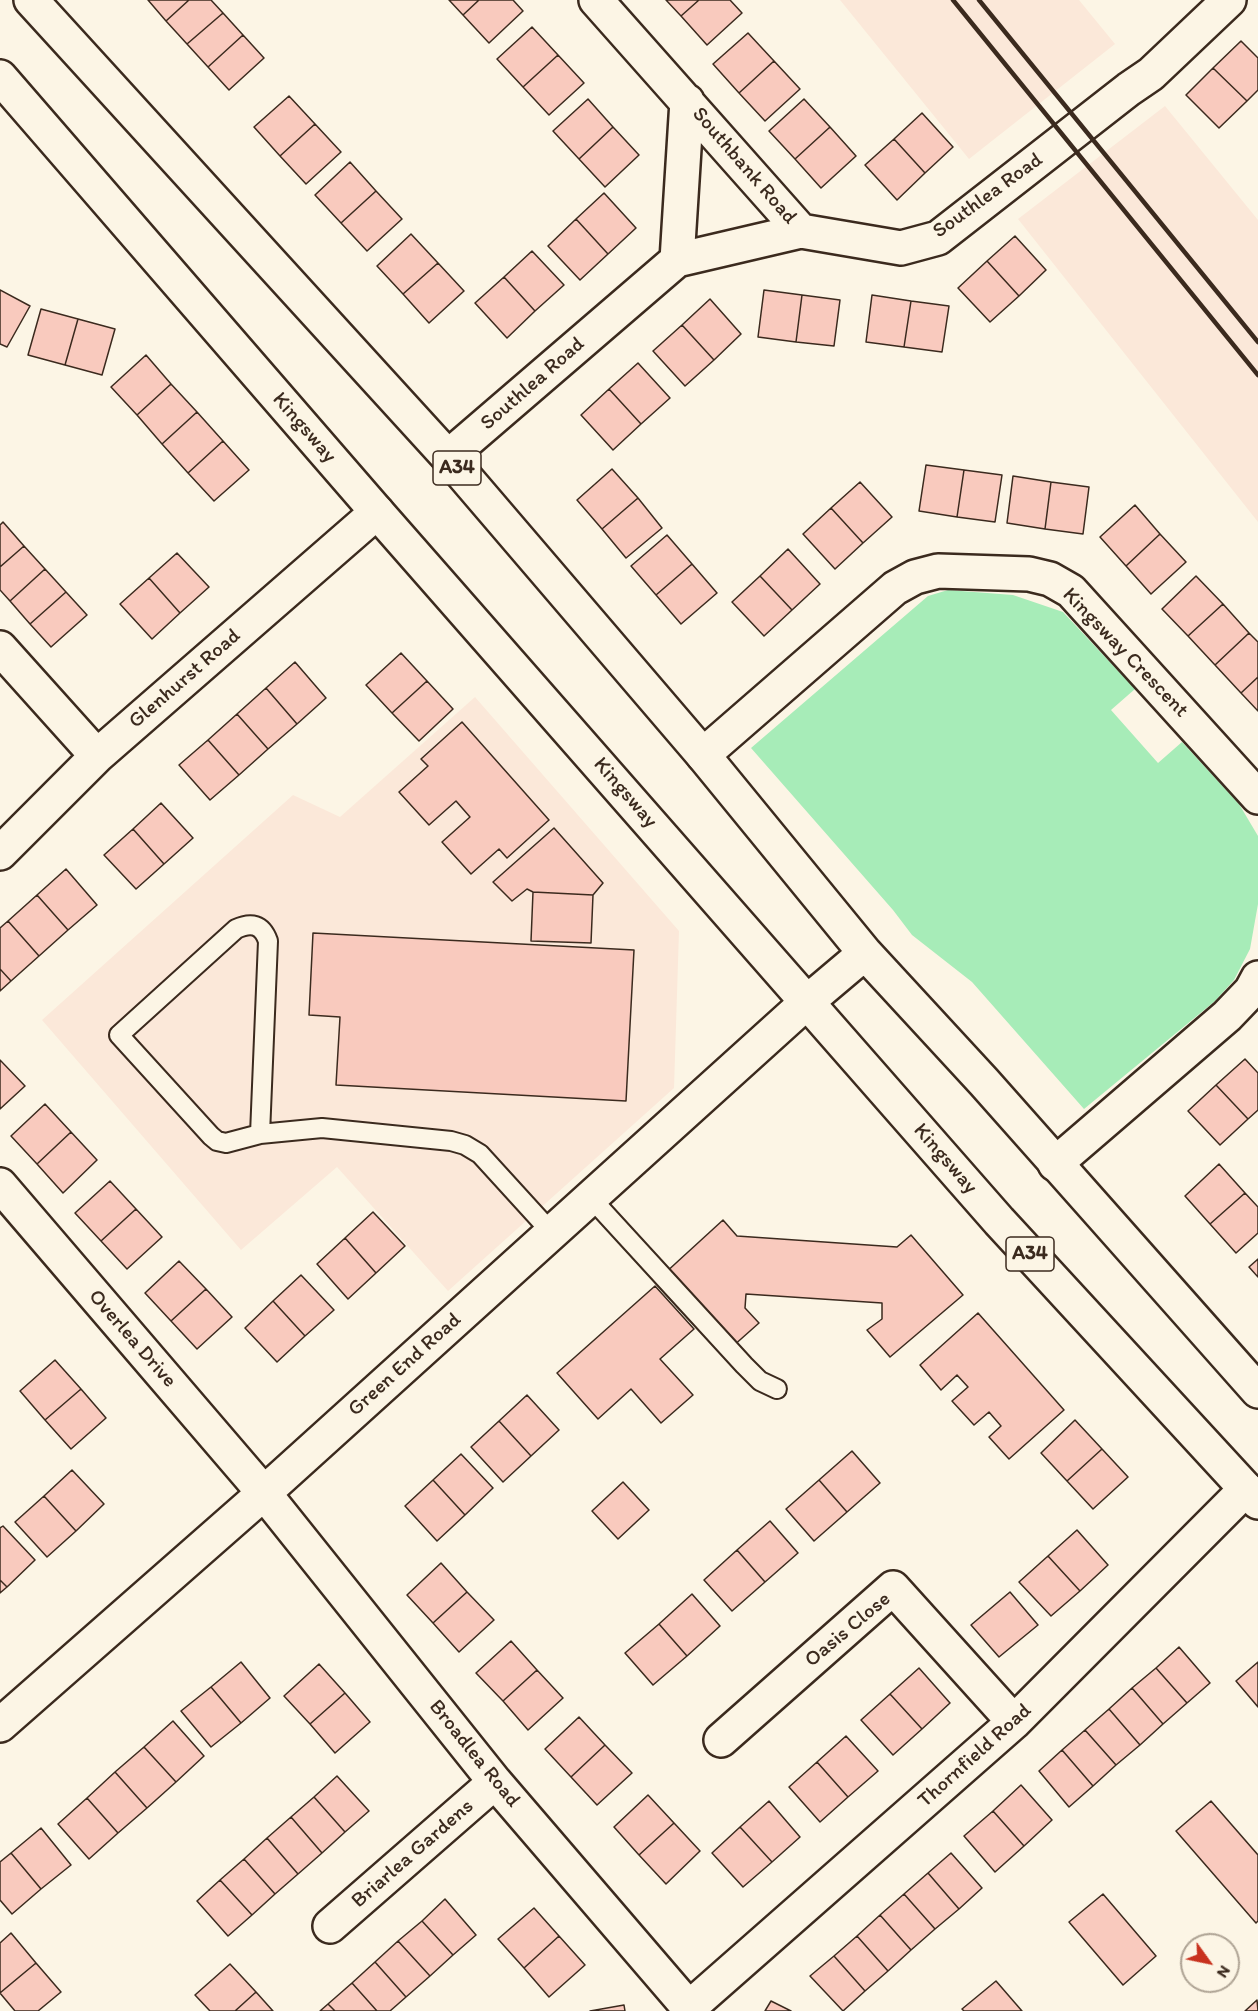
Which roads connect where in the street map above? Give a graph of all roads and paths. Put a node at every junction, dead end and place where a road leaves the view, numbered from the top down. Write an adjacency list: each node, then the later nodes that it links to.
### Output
1 (31, 0): 8 (main road, A34)
2 (596, 0): 5 (main road, Southbank Road)
3 (1229, 0): 6 (main road, Southlea Road)
4 (0, 77): 9 (main road, Kingsway / A34)
5 (687, 101): 6 (main road, Southbank Road); 7 (main road, Southbank Road)
6 (801, 231): 7 (main road, Southlea Road)
7 (676, 260): 8 (main road, Southlea Road)
8 (448, 458): 11 (main road, A34)
9 (377, 512): 12 (main road, Glenhurst Road); 17 (main road, Kingsway / A34)
10 (0, 648): 12 (main road)
11 (703, 755): 13 (main road, Kingsway Crescent); 15 (main road, A34)
12 (97, 756): 14 (main road, Glenhurst Road)
13 (1258, 797)
14 (0, 853)
15 (865, 953): 17 (main road, Green End Road); 19 (main road, A34)
16 (1258, 978): 19 (main road)
17 (807, 1002): 21 (main road, Green End Road); 26 (main road, Kingsway / A34)
18 (260, 1134): 18 (lane); 22 (lane)
19 (1055, 1164): 24 (main road, A34)
20 (3, 1195): 25 (main road, Overlea Drive)
21 (591, 1198): 22 (main road, Green End Road); 23 (lane)
22 (552, 1233): 25 (main road, Green End Road)
23 (777, 1389)
24 (1258, 1391)
25 (264, 1492): 28 (main road, Green End Road); 30 (main road, Broadlea Road)
26 (1252, 1495): 27 (main road, Thornfield Road)
27 (1014, 1722): 29 (main road, Oasis Close); 32 (main road, Thornfield Road)
28 (0, 1725)
29 (721, 1740)
30 (495, 1782): 31 (main road, Briarlea Gardens); 32 (main road, Broadlea Road)
31 (330, 1926)
32 (689, 2009)

